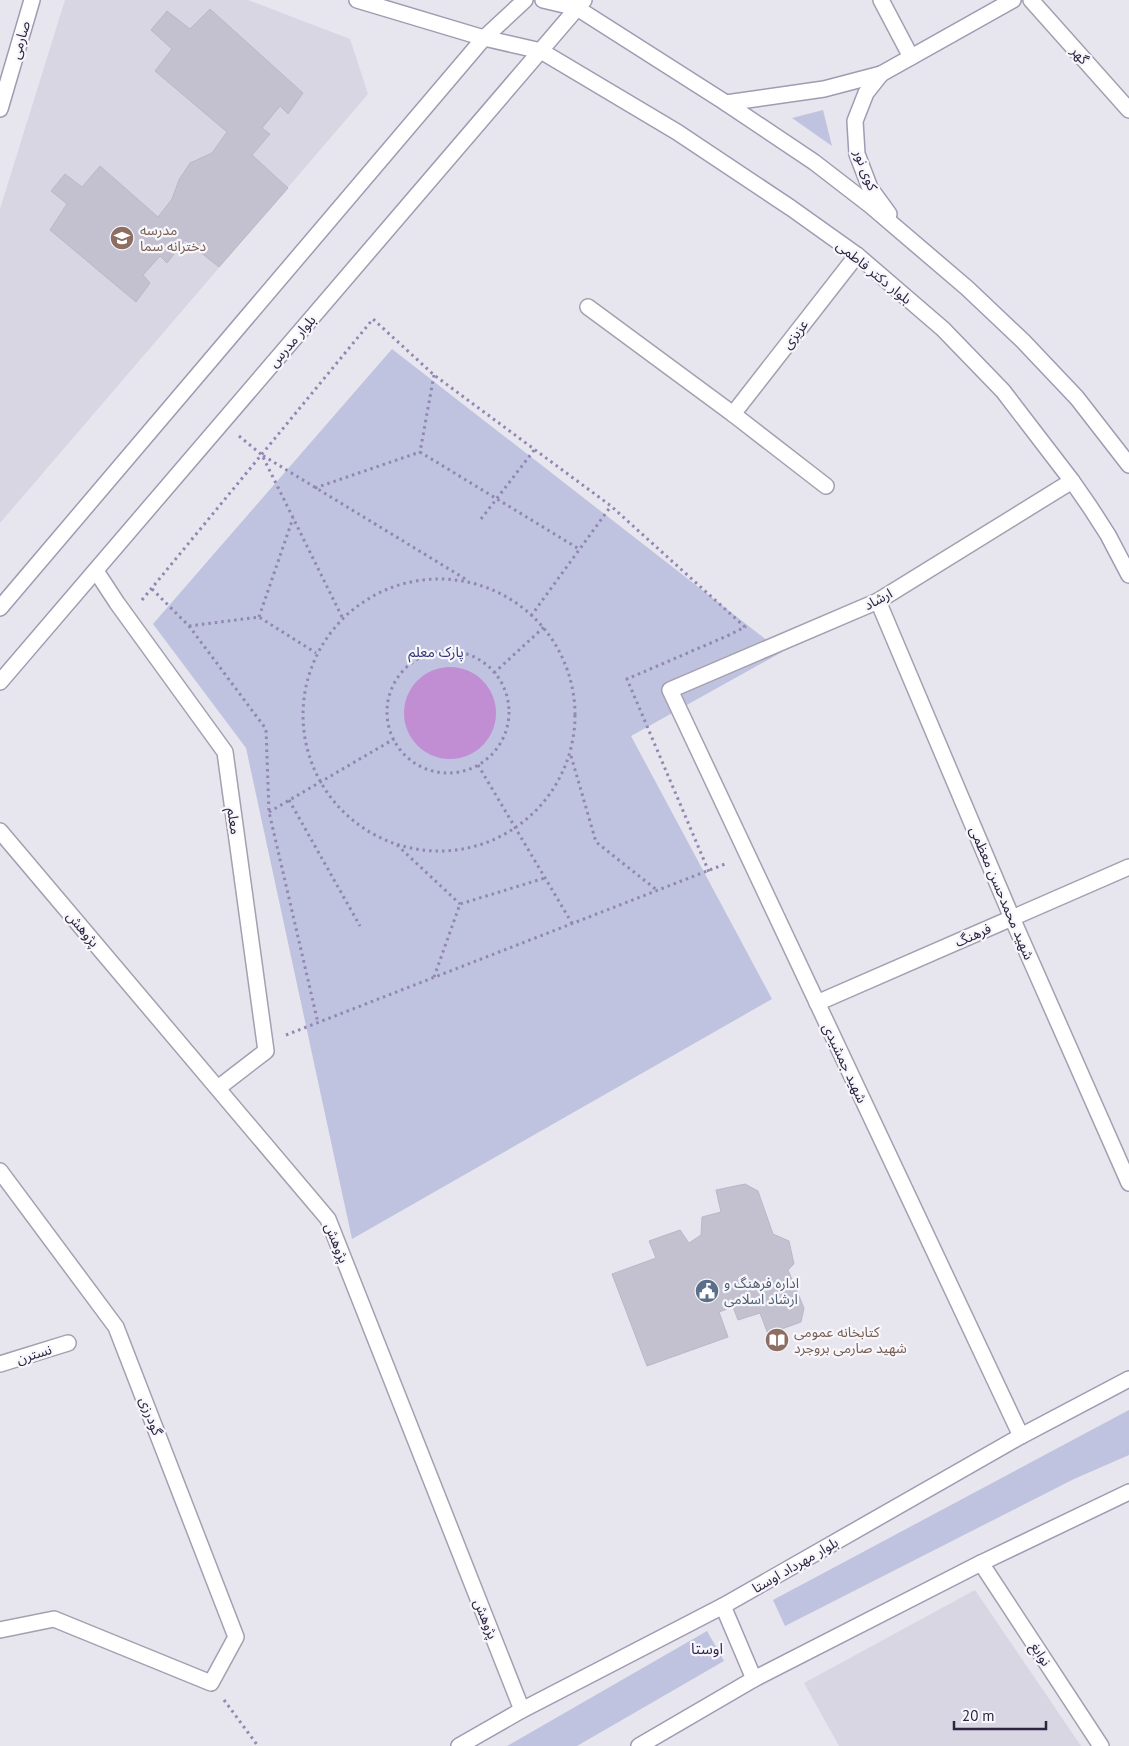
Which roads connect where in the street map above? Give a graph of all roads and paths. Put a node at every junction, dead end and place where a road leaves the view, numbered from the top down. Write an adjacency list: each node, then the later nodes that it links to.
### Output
1 (32, 0): 14 (street, صارمی)
2 (357, 0): 9 (street)
3 (524, 0): 9 (street)
4 (542, 0): 8 (street)
5 (880, 0): 11 (street)
6 (1013, 0): 11 (street, کوی نور)
7 (1031, 0): 15 (street, گهر)
8 (581, 4): 10 (street, بلوار مدرس); 13 (street)
9 (484, 38): 10 (street, بلوار دکتر فاطمی); 38 (street)
10 (541, 51): 17 (street, بلوار دکتر فاطمی); 33 (street, بلوار مدرس)
11 (911, 57): 12 (street, کوی نور)
12 (881, 74): 13 (street, کوی نور); 16 (street, کوی نور)
13 (726, 103): 16 (street)
14 (0, 109)
15 (1129, 110)
16 (904, 235): 24 (street)
17 (856, 255): 20 (street, عزیزی); 25 (street, بلوار دکتر فاطمی)
18 (588, 307): 20 (street)
19 (434, 375): 21 (path); 22 (path); 23 (path)
20 (733, 414): 26 (street)
21 (535, 450): 28 (path); 29 (path)
22 (420, 452): 27 (path); 28 (path)
23 (262, 455): 27 (path); 30 (path); 36 (path)
24 (1129, 465)
25 (1072, 481): 34 (street, بلوار دکتر فاطمی); 37 (street, ارشاد)
26 (826, 486)
27 (315, 488): 35 (path)
28 (497, 499): 31 (path); 32 (path)
29 (611, 506): 32 (path); 60 (path)
30 (293, 518): 40 (path); 41 (path)
31 (482, 519)
32 (579, 549): 39 (path)
33 (96, 571): 42 (street, معلم); 47 (street, بلوار مدرس)
34 (1129, 575)
35 (468, 581): 39 (path); 41 (path)
36 (152, 589): 42 (path); 43 (path)
37 (878, 601): 48 (street, ارشاد); 64 (street, شهید محمدحسن معظمی)
38 (0, 608)
39 (531, 616): 44 (path)
40 (258, 617): 43 (path); 45 (path)
41 (342, 617): 45 (path)
42 (128, 618): 70 (street, معلم)
43 (190, 626): 54 (path)
44 (544, 628): 46 (path); 50 (path)
45 (316, 653): 52 (path)
46 (494, 673): 49 (path); 51 (path)
47 (0, 682)
48 (670, 690): 58 (street, شهید جمشیدی)
49 (394, 739): 51 (path); 52 (path)
50 (570, 756): 55 (path); 62 (path)
51 (478, 765): 55 (path)
52 (319, 782): 53 (path); 57 (path)
53 (289, 800): 54 (path); 66 (path)
54 (269, 812): 69 (path)
55 (517, 829): 57 (path); 61 (path)
56 (0, 832): 71 (street, پژوهش)
57 (396, 844): 63 (path)
58 (747, 854): 60 (path); 68 (street, شهید جمشیدی)
59 (1129, 867): 64 (street, فرهنگ)
60 (709, 872): 62 (path)
61 (544, 878): 63 (path); 65 (path)
62 (659, 891): 65 (path)
63 (460, 904): 67 (path)
64 (1012, 918): 68 (street, فرهنگ); 73 (street, شهید محمدحسن معظمی)
65 (573, 925): 67 (path)
66 (360, 926)
67 (434, 978): 69 (path)
68 (817, 1003): 77 (street, شهید جمشیدی)
69 (318, 1023): 70 (path)
70 (265, 1043): 71 (street)
71 (218, 1088): 84 (street, پژوهش)
72 (0, 1172): 83 (street, گودرزی)
73 (1129, 1183)
74 (68, 1343): 75 (street, نسترن)
75 (0, 1364)
76 (1129, 1379): 77 (street, بلوار مهرداد اوستا)
77 (1021, 1436): 80 (street, بلوار مهرداد اوستا)
78 (1129, 1492): 79 (street)
79 (981, 1563): 82 (street); 88 (street, نوابغ)
80 (723, 1606): 82 (street); 84 (street, بلوار مهرداد اوستا)
81 (0, 1630): 83 (street)
82 (754, 1679): 87 (street)
83 (211, 1683): 85 (path)
84 (522, 1710): 86 (street, بلوار مهرداد اوستا)
85 (258, 1746)
86 (459, 1746)
87 (639, 1746)
88 (1101, 1746)

